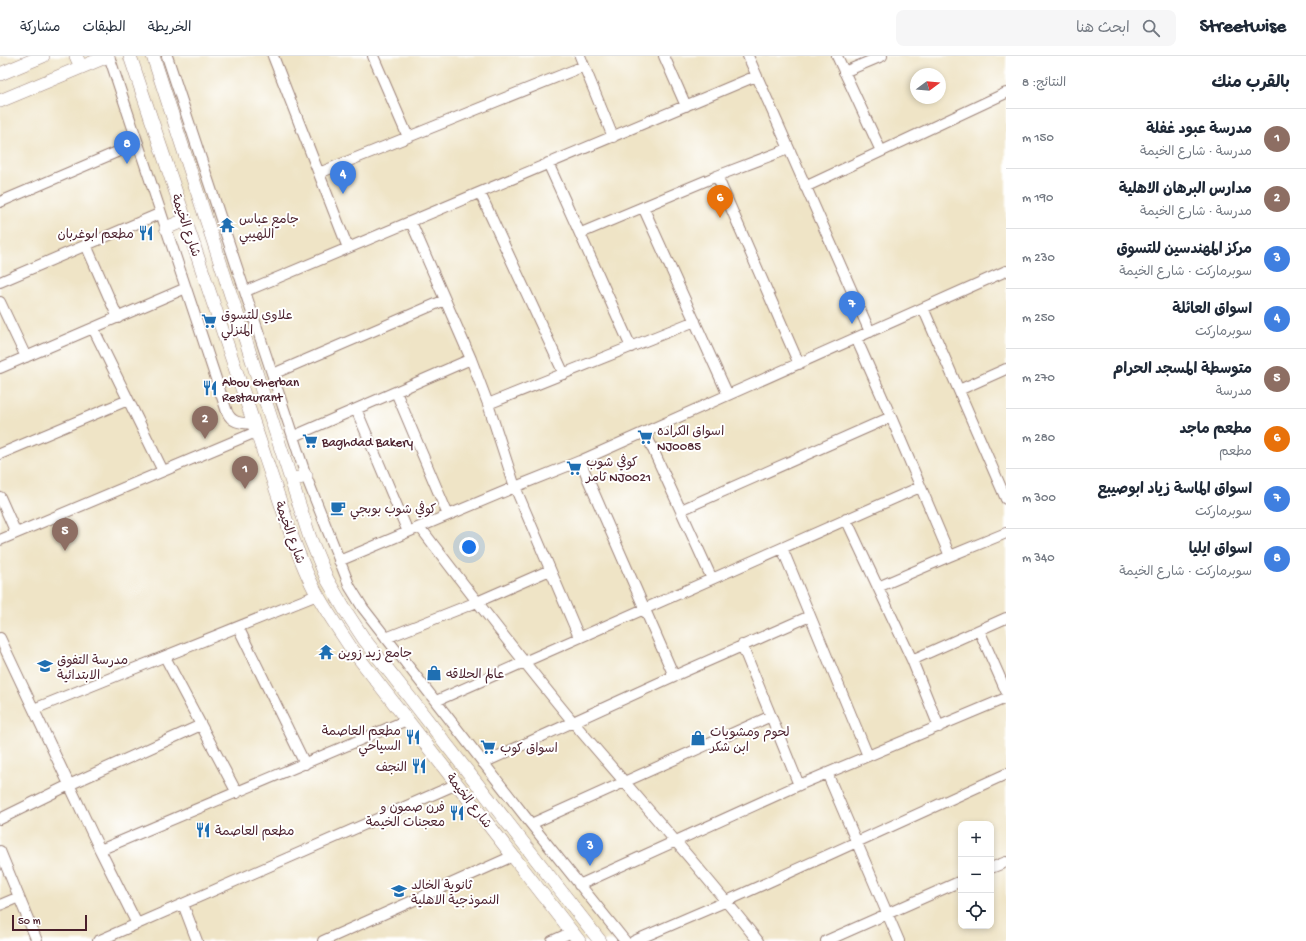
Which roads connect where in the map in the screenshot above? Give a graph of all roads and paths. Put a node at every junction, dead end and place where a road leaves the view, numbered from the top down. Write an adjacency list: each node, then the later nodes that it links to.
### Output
1 (43, 56): 16 (street)
2 (108, 56): 13 (street); 23 (street)
3 (130, 56): 34 (street, شارع الخيمة)
4 (153, 56): 47 (street, شارع الخيمة)
5 (168, 56): 43 (street)
6 (273, 56): 27 (street)
7 (373, 56): 21 (street)
8 (580, 56): 14 (street)
9 (664, 56): 20 (street)
10 (748, 56): 17 (street)
11 (837, 56): 15 (street)
12 (882, 56): 15 (street)
13 (78, 62): 19 (street)
14 (584, 66): 21 (street); 22 (street)
15 (844, 72): 25 (street)
16 (0, 74)
17 (756, 76): 20 (street); 24 (street)
18 (1006, 93): 25 (street)
19 (0, 101)
20 (686, 106): 22 (street)
21 (408, 137): 27 (street)
22 (613, 137): 26 (street)
23 (138, 143): 31 (street); 33 (street)
24 (788, 149): 28 (street); 29 (street)
25 (881, 151): 29 (street)
26 (548, 164): 30 (street); 37 (street)
27 (319, 173): 39 (street)
28 (717, 176): 32 (street); 57 (street)
29 (805, 187): 52 (street)
30 (480, 193): 35 (street); 61 (street)
31 (0, 202)
32 (642, 207): 37 (street); 49 (street)
33 (161, 213): 36 (street); 38 (street)
34 (185, 220): 36 (street); 50 (street, شارع الخيمة)
35 (411, 222): 39 (street); 44 (street)
36 (166, 228): 42 (street)
37 (581, 233): 54 (street)
38 (86, 245): 41 (street); 48 (street)
39 (348, 248): 43 (street)
40 (1006, 271): 46 (street)
41 (0, 282)
42 (186, 288): 48 (street); 71 (street)
43 (246, 292): 60 (street)
44 (446, 300): 56 (street); 60 (street)
45 (0, 302): 55 (street)
46 (923, 308): 52 (street); 62 (street)
47 (238, 317): 50 (street); 66 (street, شارع الخيمة)
48 (118, 318): 51 (street)
49 (695, 321): 54 (street); 65 (street)
50 (221, 327): 64 (street, شارع الخيمة)
51 (93, 328): 55 (street); 67 (street)
52 (870, 332): 53 (street)
53 (856, 338): 57 (street); 70 (street)
54 (631, 347): 61 (street)
55 (26, 357): 58 (street)
56 (471, 359): 63 (street); 68 (street)
57 (799, 364): 65 (street)
58 (0, 368)
59 (1006, 369): 62 (street)
60 (273, 374): 73 (street)
61 (564, 374): 68 (street)
62 (959, 390): 82 (street)
63 (396, 392): 69 (street); 84 (street)
64 (244, 394): 66 (street); 71 (street, شارع الخيمة)
65 (728, 396): 72 (street)
66 (264, 397): 78 (street, شارع الخيمة)
67 (128, 400): 74 (street); 76 (street)
68 (488, 404): 79 (street)
69 (356, 409): 73 (street); 87 (street)
70 (891, 417): 80 (street); 83 (street)
71 (255, 428): 76 (street); 97 (street, شارع الخيمة)
72 (645, 432): 75 (street); 83 (street)
73 (294, 436): 77 (street)
74 (0, 454)
75 (580, 461): 79 (street); 99 (street)
76 (163, 471): 88 (street)
77 (306, 476): 78 (street); 93 (street)
78 (292, 480): 154 (street, شارع الخيمة)
79 (515, 487): 84 (street); 94 (street)
80 (920, 487): 85 (street); 92 (street)
81 (0, 498): 88 (street)
82 (1006, 499)
83 (680, 510): 95 (street)
84 (448, 516): 86 (street)
85 (846, 519): 91 (street); 96 (street)
86 (420, 527): 87 (street); 98 (street)
87 (408, 532): 93 (street)
88 (16, 533): 90 (street)
89 (1006, 533): 92 (street)
90 (0, 540)
91 (782, 548): 95 (street); 100 (street)
92 (950, 556): 96 (street)
93 (339, 561): 105 (street)
94 (550, 570): 98 (street); 106 (street)
95 (712, 579): 99 (street)
96 (878, 588): 109 (street)
97 (317, 595): 102 (street); 117 (street, شارع الخيمة)
98 (477, 602): 105 (street); 110 (street)
99 (644, 609): 106 (street); 111 (street)
100 (810, 616): 107 (street); 121 (street)
101 (1006, 618): 103 (street)
102 (238, 627): 108 (street); 123 (street)
103 (978, 630): 109 (street); 112 (street)
104 (0, 638): 115 (street)
105 (386, 638): 114 (street)
106 (579, 638): 110 (street)
107 (742, 645): 111 (street); 116 (street)
108 (165, 657): 115 (street); 119 (street)
109 (912, 660): 120 (street)
110 (525, 661): 114 (street); 118 (street)
111 (674, 676): 118 (street)
112 (1006, 691)
113 (1006, 698): 120 (street)
114 (436, 701): 122 (street)
115 (34, 709): 128 (street)
116 (771, 716): 126 (street); 129 (street)
117 (407, 720): 123 (street); 127 (street, شارع الخيمة)
118 (573, 722): 122 (street); 126 (street)
119 (201, 725): 128 (street); 130 (street)
120 (939, 727): 121 (street)
121 (868, 756): 124 (street)
122 (483, 763): 132 (street)
123 (305, 764): 130 (street)
124 (827, 773): 129 (street); 134 (street)
125 (1006, 774): 134 (street)
126 (626, 782): 132 (street); 133 (street)
127 (457, 784): 137 (street, شارع الخيمة); 144 (street)
128 (69, 785): 131 (street); 135 (street)
129 (799, 785): 133 (street)
130 (237, 793): 135 (street)
131 (0, 819)
132 (531, 824): 141 (street)
133 (675, 841): 141 (street); 143 (street)
134 (857, 842): 143 (street); 146 (street)
135 (100, 850): 147 (street)
136 (0, 851): 142 (street)
137 (513, 856): 148 (street, شارع الخيمة); 152 (street)
138 (1006, 862): 139 (street)
139 (994, 867)
140 (958, 882): 146 (street)
141 (579, 885): 155 (street)
142 (19, 897): 145 (street); 149 (street)
143 (727, 901): 156 (street); 157 (street)
144 (183, 904): 147 (street); 151 (street)
145 (0, 905)
146 (888, 913): 158 (street); 159 (street)
147 (137, 924): 150 (street)
148 (576, 936): 153 (street)
149 (37, 941)
150 (98, 941)
151 (197, 941)
152 (323, 941)
153 (552, 941)
154 (600, 941)
155 (625, 941)
156 (634, 941)
157 (758, 941)
158 (826, 941)
159 (899, 941)

